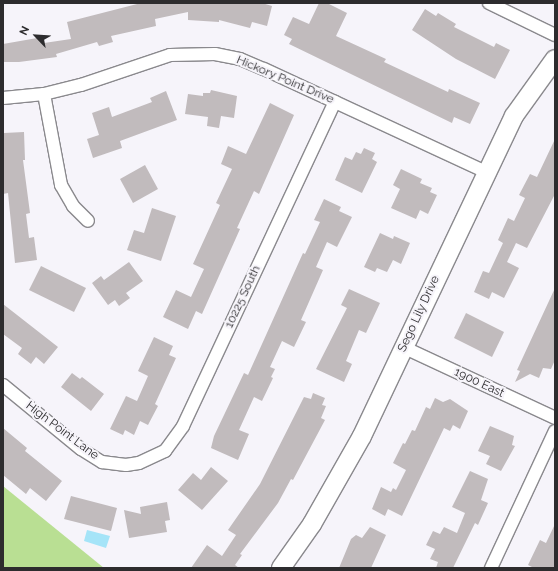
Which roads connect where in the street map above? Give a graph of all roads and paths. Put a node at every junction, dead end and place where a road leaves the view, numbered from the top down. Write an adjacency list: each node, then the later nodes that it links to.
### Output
1 (489, 3): 2 (street)
2 (555, 35)
3 (555, 59): 7 (street, Sego Lily Drive)
4 (44, 94): 5 (street, Hickory Point Drive); 6 (street, Hickory Point Drive); 8 (street)
5 (3, 98)
6 (334, 102): 7 (street, Hickory Point Drive); 13 (street, 10225 South)
7 (486, 172): 9 (street, Sego Lily Drive)
8 (88, 221)
9 (403, 347): 11 (street, 1900 East); 14 (street, Sego Lily Drive)
10 (3, 385): 13 (street, High Point Lane)
11 (555, 418)
12 (555, 431): 15 (street)
13 (126, 465)
14 (281, 568)
15 (490, 568)

